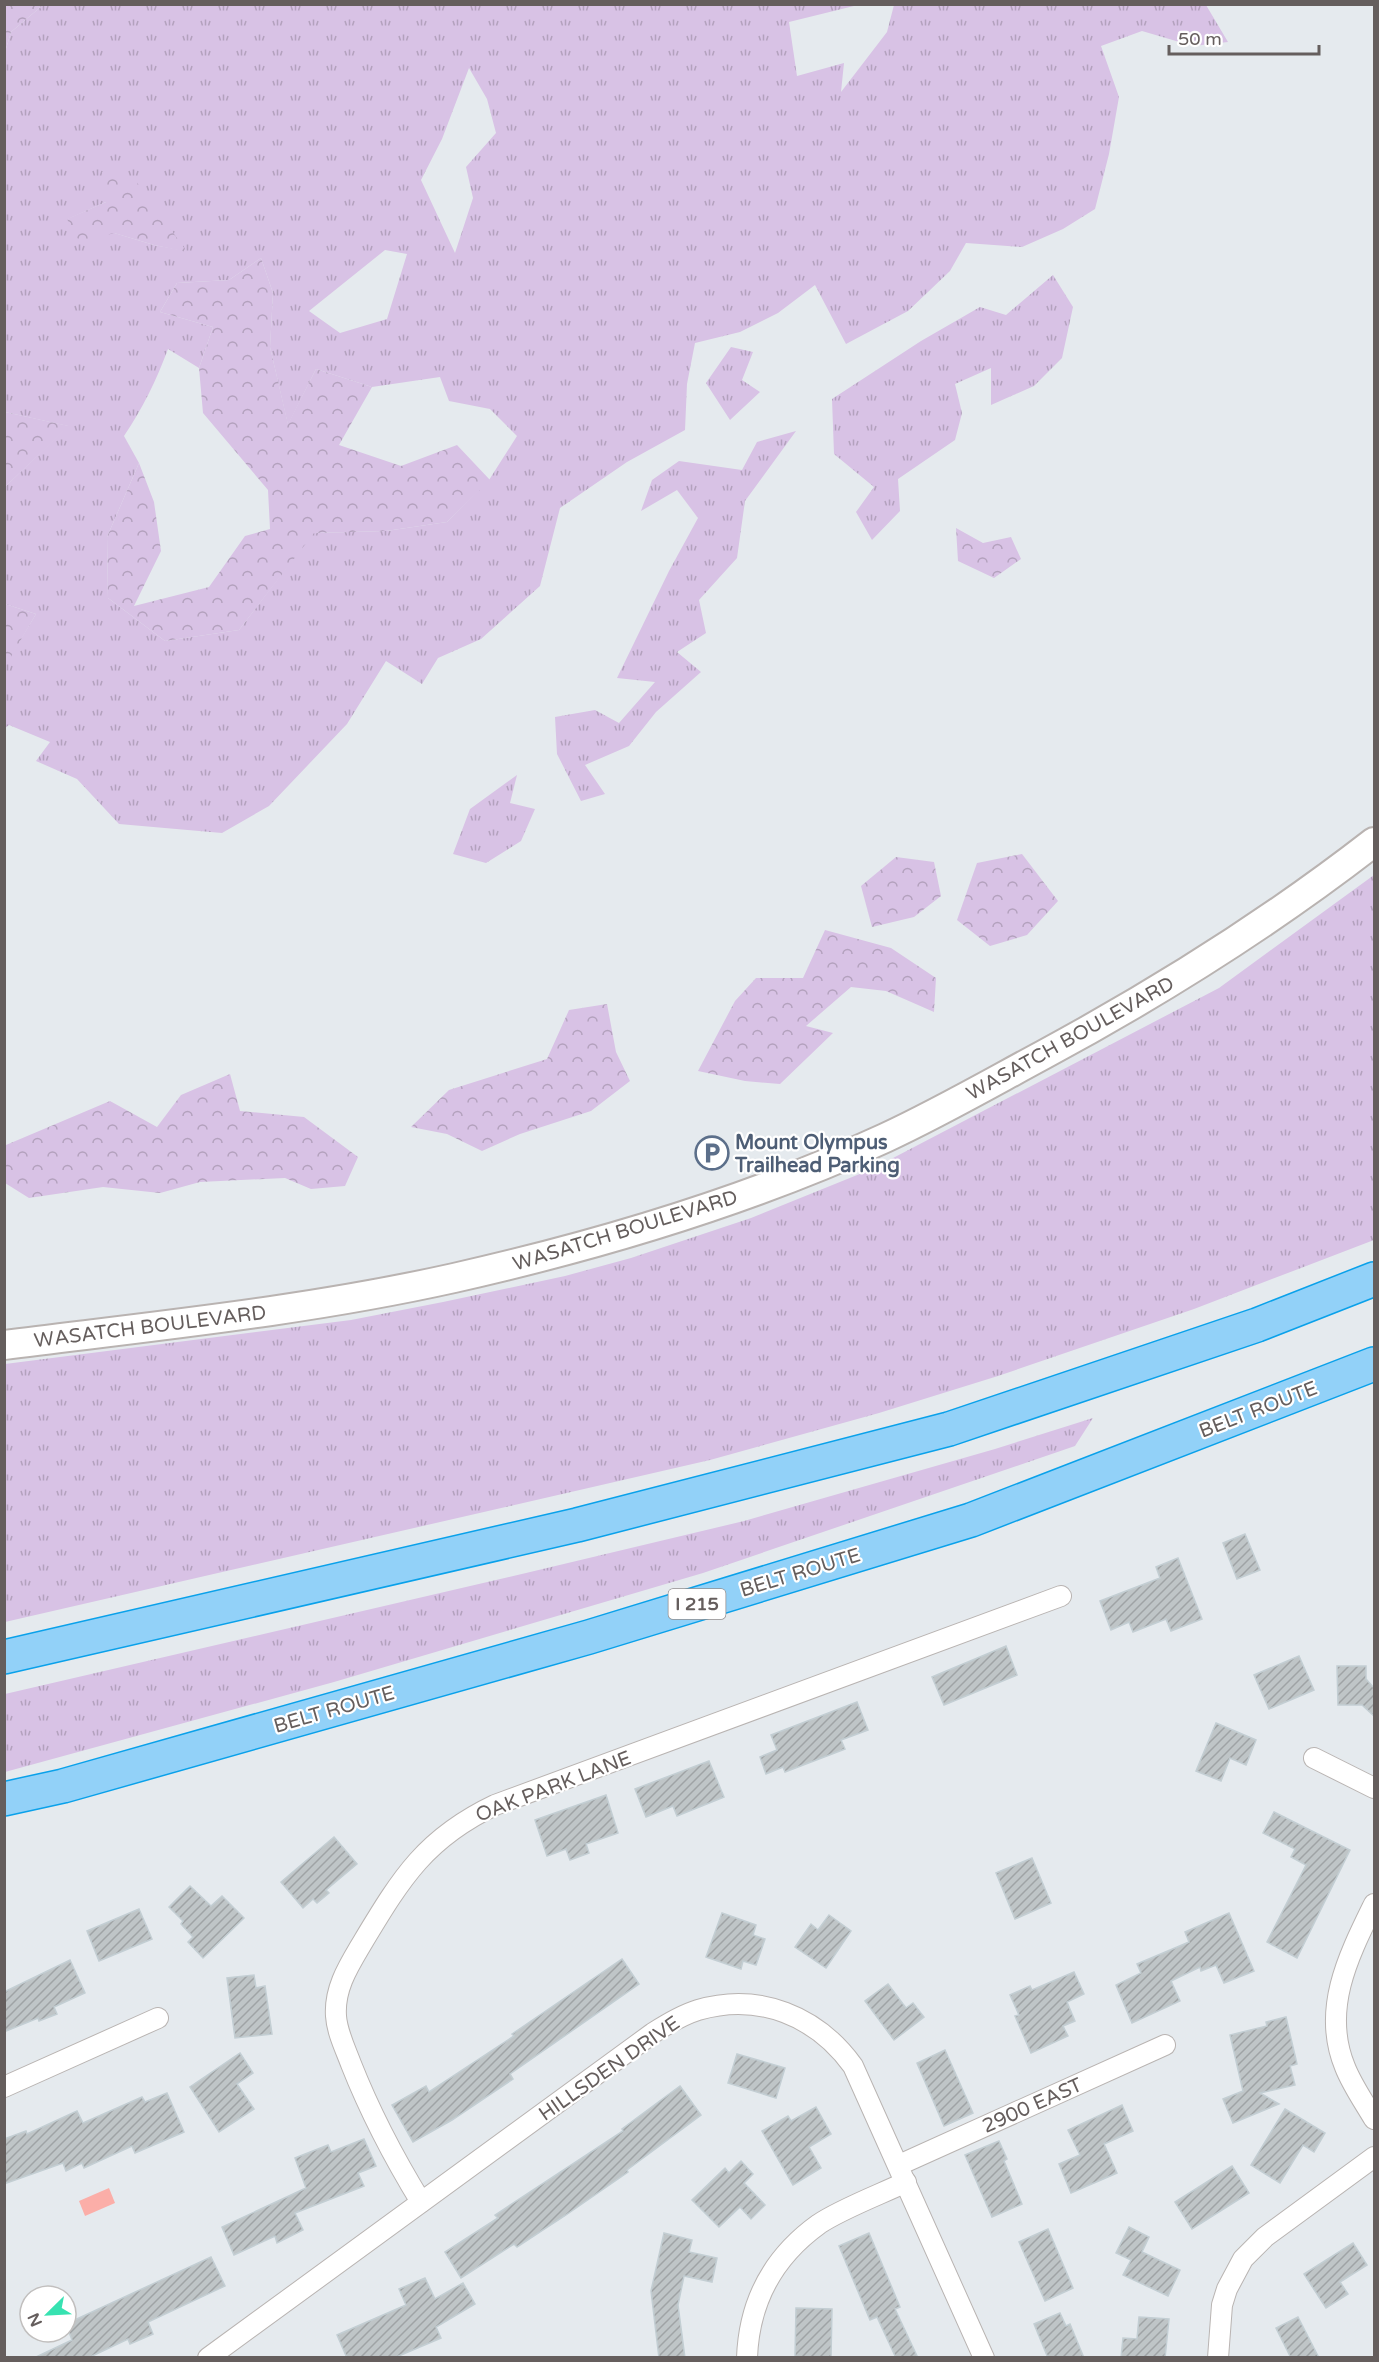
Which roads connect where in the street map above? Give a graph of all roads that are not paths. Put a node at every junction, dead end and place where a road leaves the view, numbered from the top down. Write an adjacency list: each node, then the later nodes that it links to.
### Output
1 (1374, 842): 3 (street, WASATCH BOULEVARD)
2 (1374, 1279): 6 (highway)
3 (4, 1345)
4 (1374, 1364): 9 (highway, BELT ROUTE / I 215)
5 (1061, 1596): 17 (street, OAK PARK LANE)
6 (4, 1657)
7 (1314, 1758): 8 (street)
8 (1374, 1788)
9 (4, 1799)
10 (1374, 1904): 14 (street)
11 (158, 2018): 13 (street)
12 (1165, 2045): 16 (street, 2900 EAST)
13 (4, 2087)
14 (1374, 2119)
15 (1374, 2157): 21 (street)
16 (902, 2174): 17 (street, HILLSDEN DRIVE); 19 (street, 2900 EAST); 20 (street, HILLSDEN DRIVE)
17 (421, 2202): 18 (street, HILLSDEN DRIVE)
18 (208, 2358)
19 (747, 2358)
20 (984, 2358)
21 (1218, 2358)

